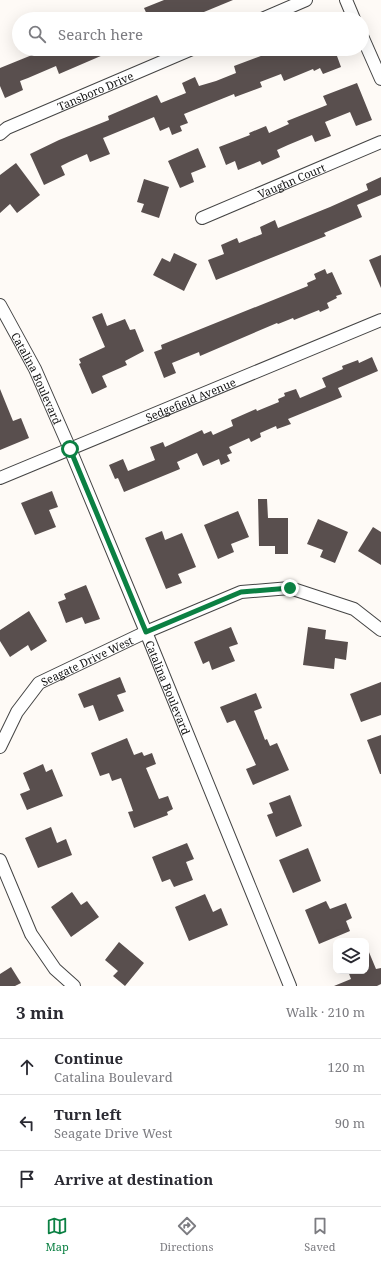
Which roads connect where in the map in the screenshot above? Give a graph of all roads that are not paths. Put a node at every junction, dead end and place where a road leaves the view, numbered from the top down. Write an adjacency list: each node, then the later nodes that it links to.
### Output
1 (306, 0): 3 (street)
2 (346, 0): 4 (street)
3 (278, 12)
4 (351, 12)
5 (369, 52): 7 (street)
6 (176, 56): 8 (street, Tansboro Drive)
7 (381, 79)
8 (0, 134)
9 (381, 142): 10 (street, Vaughn Court)
10 (202, 218)
11 (0, 305): 13 (street, Catalina Boulevard)
12 (381, 320): 13 (street, Sedgefield Avenue)
13 (70, 449): 14 (street, Sedgefield Avenue); 16 (street, Catalina Boulevard)
14 (0, 478)
15 (381, 630): 16 (street, Seagate Drive West)
16 (146, 632): 17 (street, Seagate Drive West); 20 (street, Catalina Boulevard)
17 (0, 747)
18 (0, 860): 19 (street)
19 (74, 986)
20 (290, 986)

